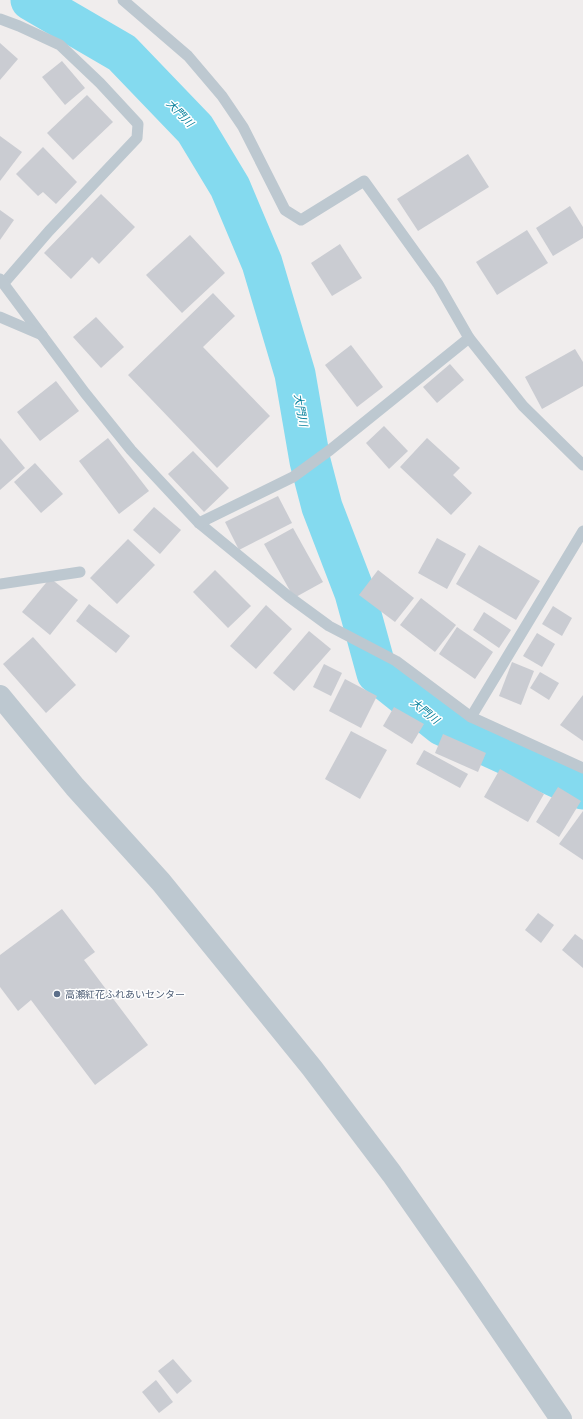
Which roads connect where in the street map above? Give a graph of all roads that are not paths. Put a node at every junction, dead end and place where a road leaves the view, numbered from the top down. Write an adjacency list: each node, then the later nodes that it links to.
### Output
1 (123, 0): 6 (lane)
2 (0, 19): 3 (lane)
3 (2, 281): 5 (lane)
4 (0, 317): 5 (lane)
5 (42, 335): 8 (lane)
6 (468, 338): 7 (lane); 8 (lane)
7 (583, 465)
8 (199, 523): 13 (lane)
9 (583, 530): 13 (lane)
10 (80, 572): 11 (lane)
11 (0, 584)
12 (0, 696): 15 (street)
13 (471, 717): 14 (lane)
14 (583, 768)
15 (561, 1419)

